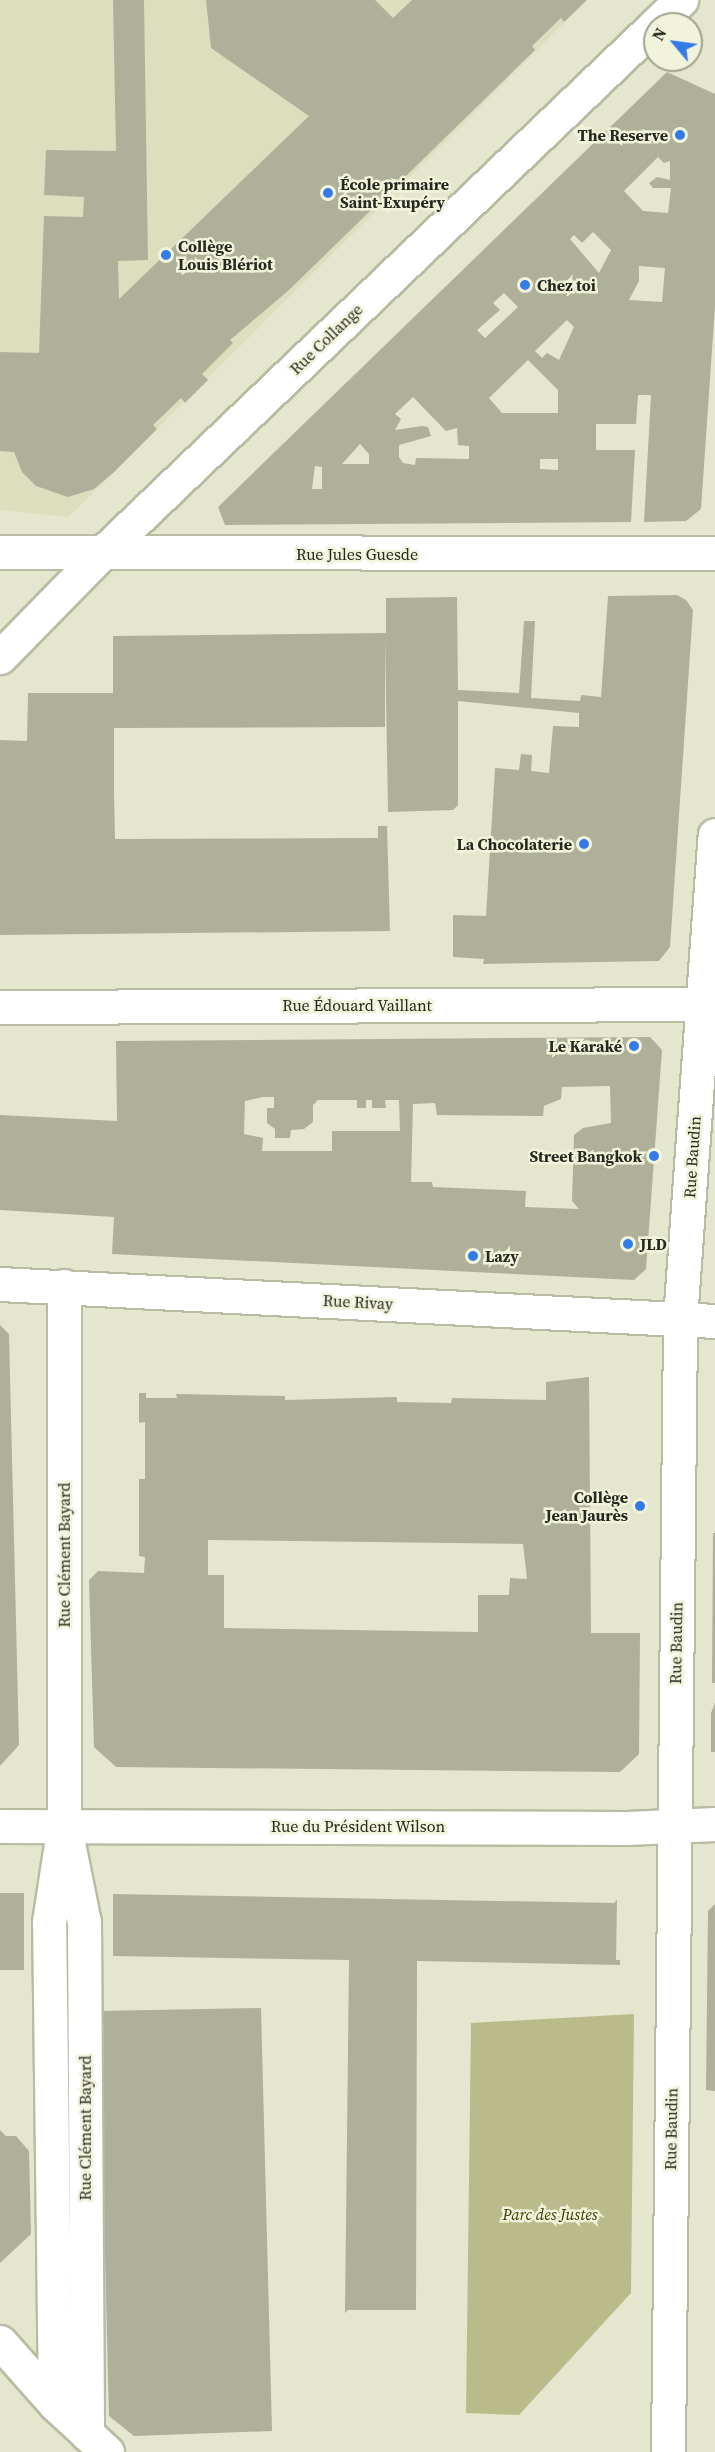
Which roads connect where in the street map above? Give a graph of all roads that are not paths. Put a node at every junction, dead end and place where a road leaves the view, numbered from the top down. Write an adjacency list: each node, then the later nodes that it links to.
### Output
1 (681, 0): 2 (street, Rue Collange)
2 (668, 12)
3 (643, 36): 6 (street, Rue Collange)
4 (0, 552): 6 (street, Rue Jules Guesde)
5 (715, 553): 6 (street, Rue Jules Guesde)
6 (102, 554): 7 (street, Rue Collange)
7 (0, 657)
8 (715, 835): 9 (street, Rue Baudin)
9 (709, 1004): 10 (street, Rue Édouard Vaillant); 13 (street, Rue Baudin)
10 (0, 1007)
11 (0, 1284): 12 (street, Rue Rivay)
12 (64, 1286): 13 (street, Rue Rivay); 15 (street, Rue Clément Bayard)
13 (680, 1319): 14 (street, Rue Rivay); 18 (street, Rue Baudin)
14 (715, 1321)
15 (64, 1824): 17 (street, Rue du Président Wilson); 18 (street, Rue du Président Wilson); 20 (street, Rue Clément Bayard); 21 (street, Rue Clément Bayard)
16 (715, 1824): 18 (street, Rue du Président Wilson)
17 (0, 1826)
18 (672, 1826): 22 (street, Rue Baudin)
19 (0, 2342): 20 (street)
20 (55, 2404): 21 (street)
21 (97, 2443)
22 (668, 2452)

